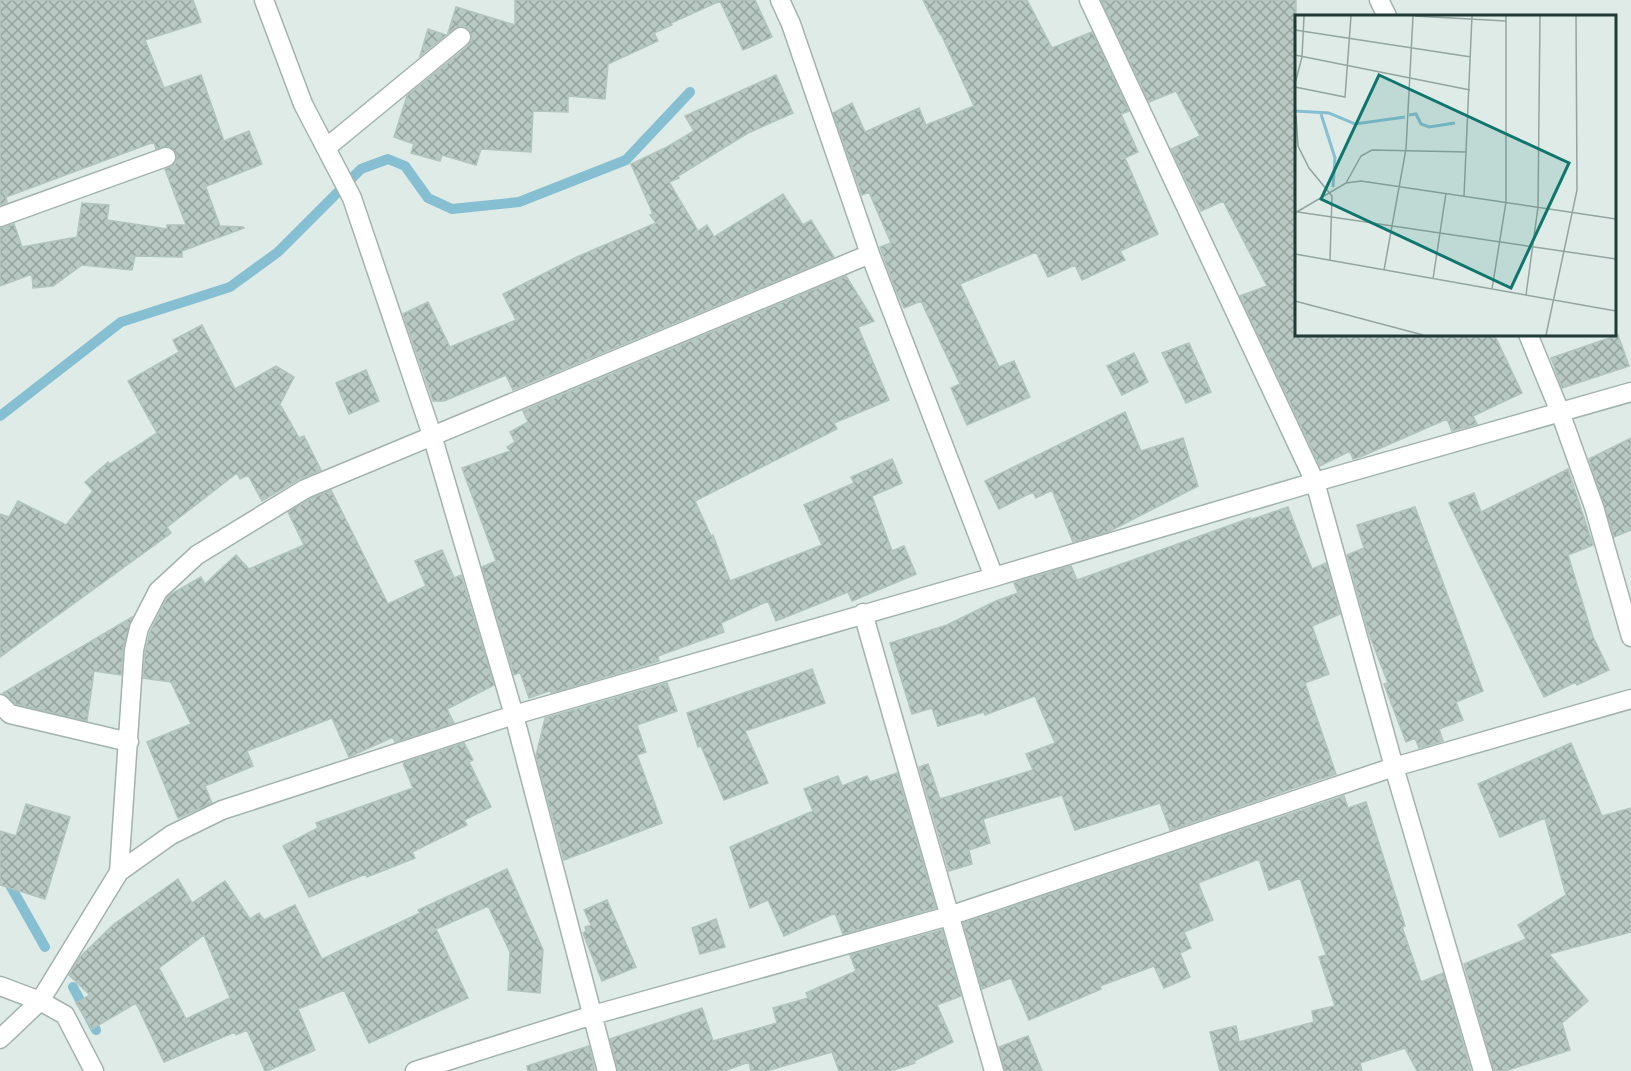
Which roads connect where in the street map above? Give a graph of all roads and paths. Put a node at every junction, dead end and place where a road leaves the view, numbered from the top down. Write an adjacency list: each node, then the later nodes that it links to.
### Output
1 (264, 0): 7 (street)
2 (780, 0): 10 (street)
3 (1089, 0): 15 (street)
4 (1379, 0): 5 (street)
5 (1386, 15)
6 (461, 38): 7 (street)
7 (326, 148): 14 (street)
8 (166, 158): 9 (street)
9 (0, 217)
10 (870, 254): 14 (street); 16 (street)
11 (1528, 336): 13 (street)
12 (1631, 392): 13 (street)
13 (1560, 412): 15 (street); 18 (street)
14 (432, 435): 21 (street); 22 (street)
15 (1314, 482): 16 (street); 23 (street)
16 (994, 577): 17 (street)
17 (863, 613): 21 (street); 25 (street)
18 (1631, 637)
19 (1631, 699): 23 (street)
20 (0, 704): 22 (street)
21 (514, 714): 24 (street); 28 (street)
22 (129, 742): 24 (street)
23 (1394, 767): 25 (street); 34 (street)
24 (119, 872): 27 (street)
25 (949, 916): 28 (street); 33 (street)
26 (0, 986): 27 (street)
27 (40, 1001): 29 (street); 30 (street)
28 (593, 1015): 31 (street); 32 (street)
29 (0, 1039)
30 (94, 1071)
31 (415, 1071)
32 (607, 1071)
33 (994, 1071)
34 (1483, 1071)

